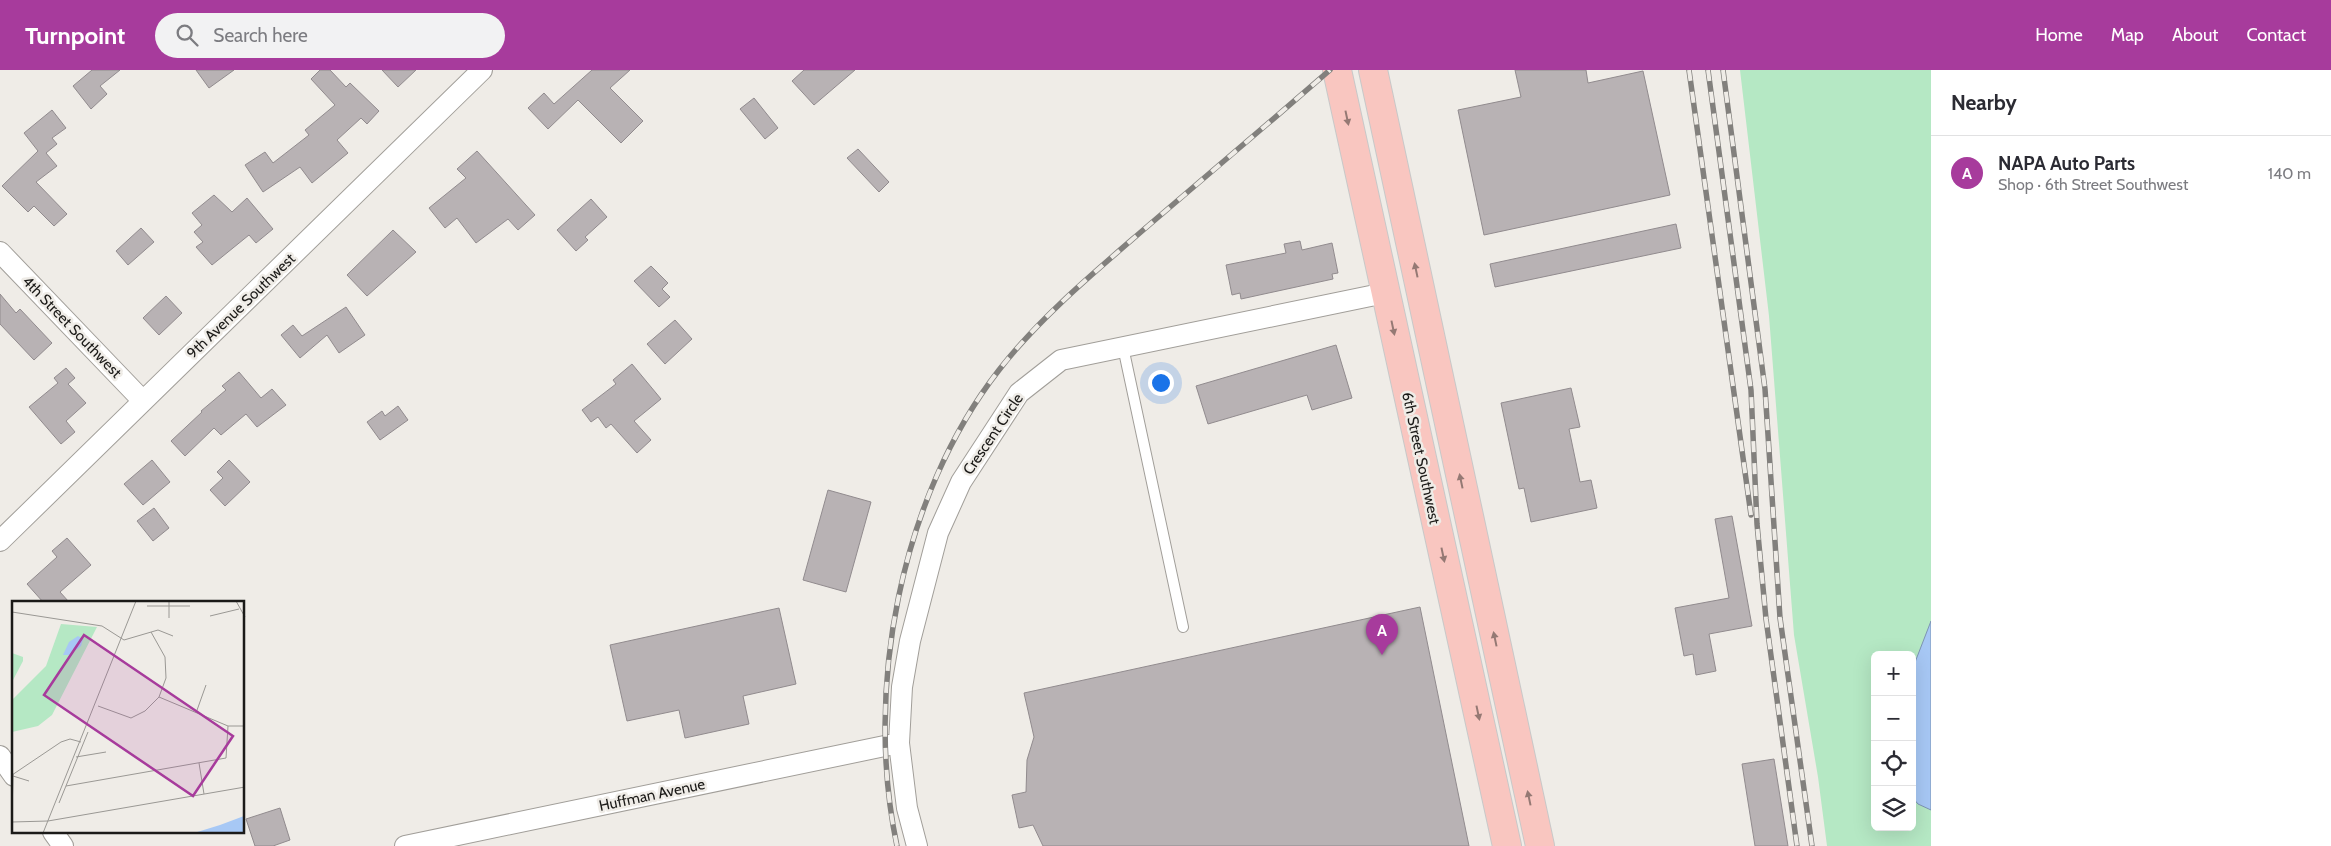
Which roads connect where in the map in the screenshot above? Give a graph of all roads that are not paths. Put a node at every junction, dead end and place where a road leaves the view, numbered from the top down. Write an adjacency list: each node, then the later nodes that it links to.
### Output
1 (482, 70): 7 (street, 9th Avenue Southwest)
2 (1336, 70): 5 (main road, 6th Street Southwest, one-way to 5)
3 (1373, 70): 19 (main road, one-way to 3)
4 (0, 252): 7 (street, 4th Street Southwest)
5 (1385, 294): 6 (street, Crescent Circle); 18 (main road, 6th Street Southwest, one-way to 18)
6 (1123, 348): 9 (lane); 10 (street, Crescent Circle)
7 (143, 401): 8 (street, 9th Avenue Southwest)
8 (0, 541)
9 (1182, 627)
10 (898, 743): 14 (street, Huffman Avenue); 17 (street, Crescent Circle)
11 (0, 756): 12 (street)
12 (12, 773)
13 (54, 834): 15 (street)
14 (470, 839): 16 (street, Huffman Avenue)
15 (63, 846)
16 (405, 846)
17 (917, 846)
18 (1507, 846)
19 (1540, 846)

